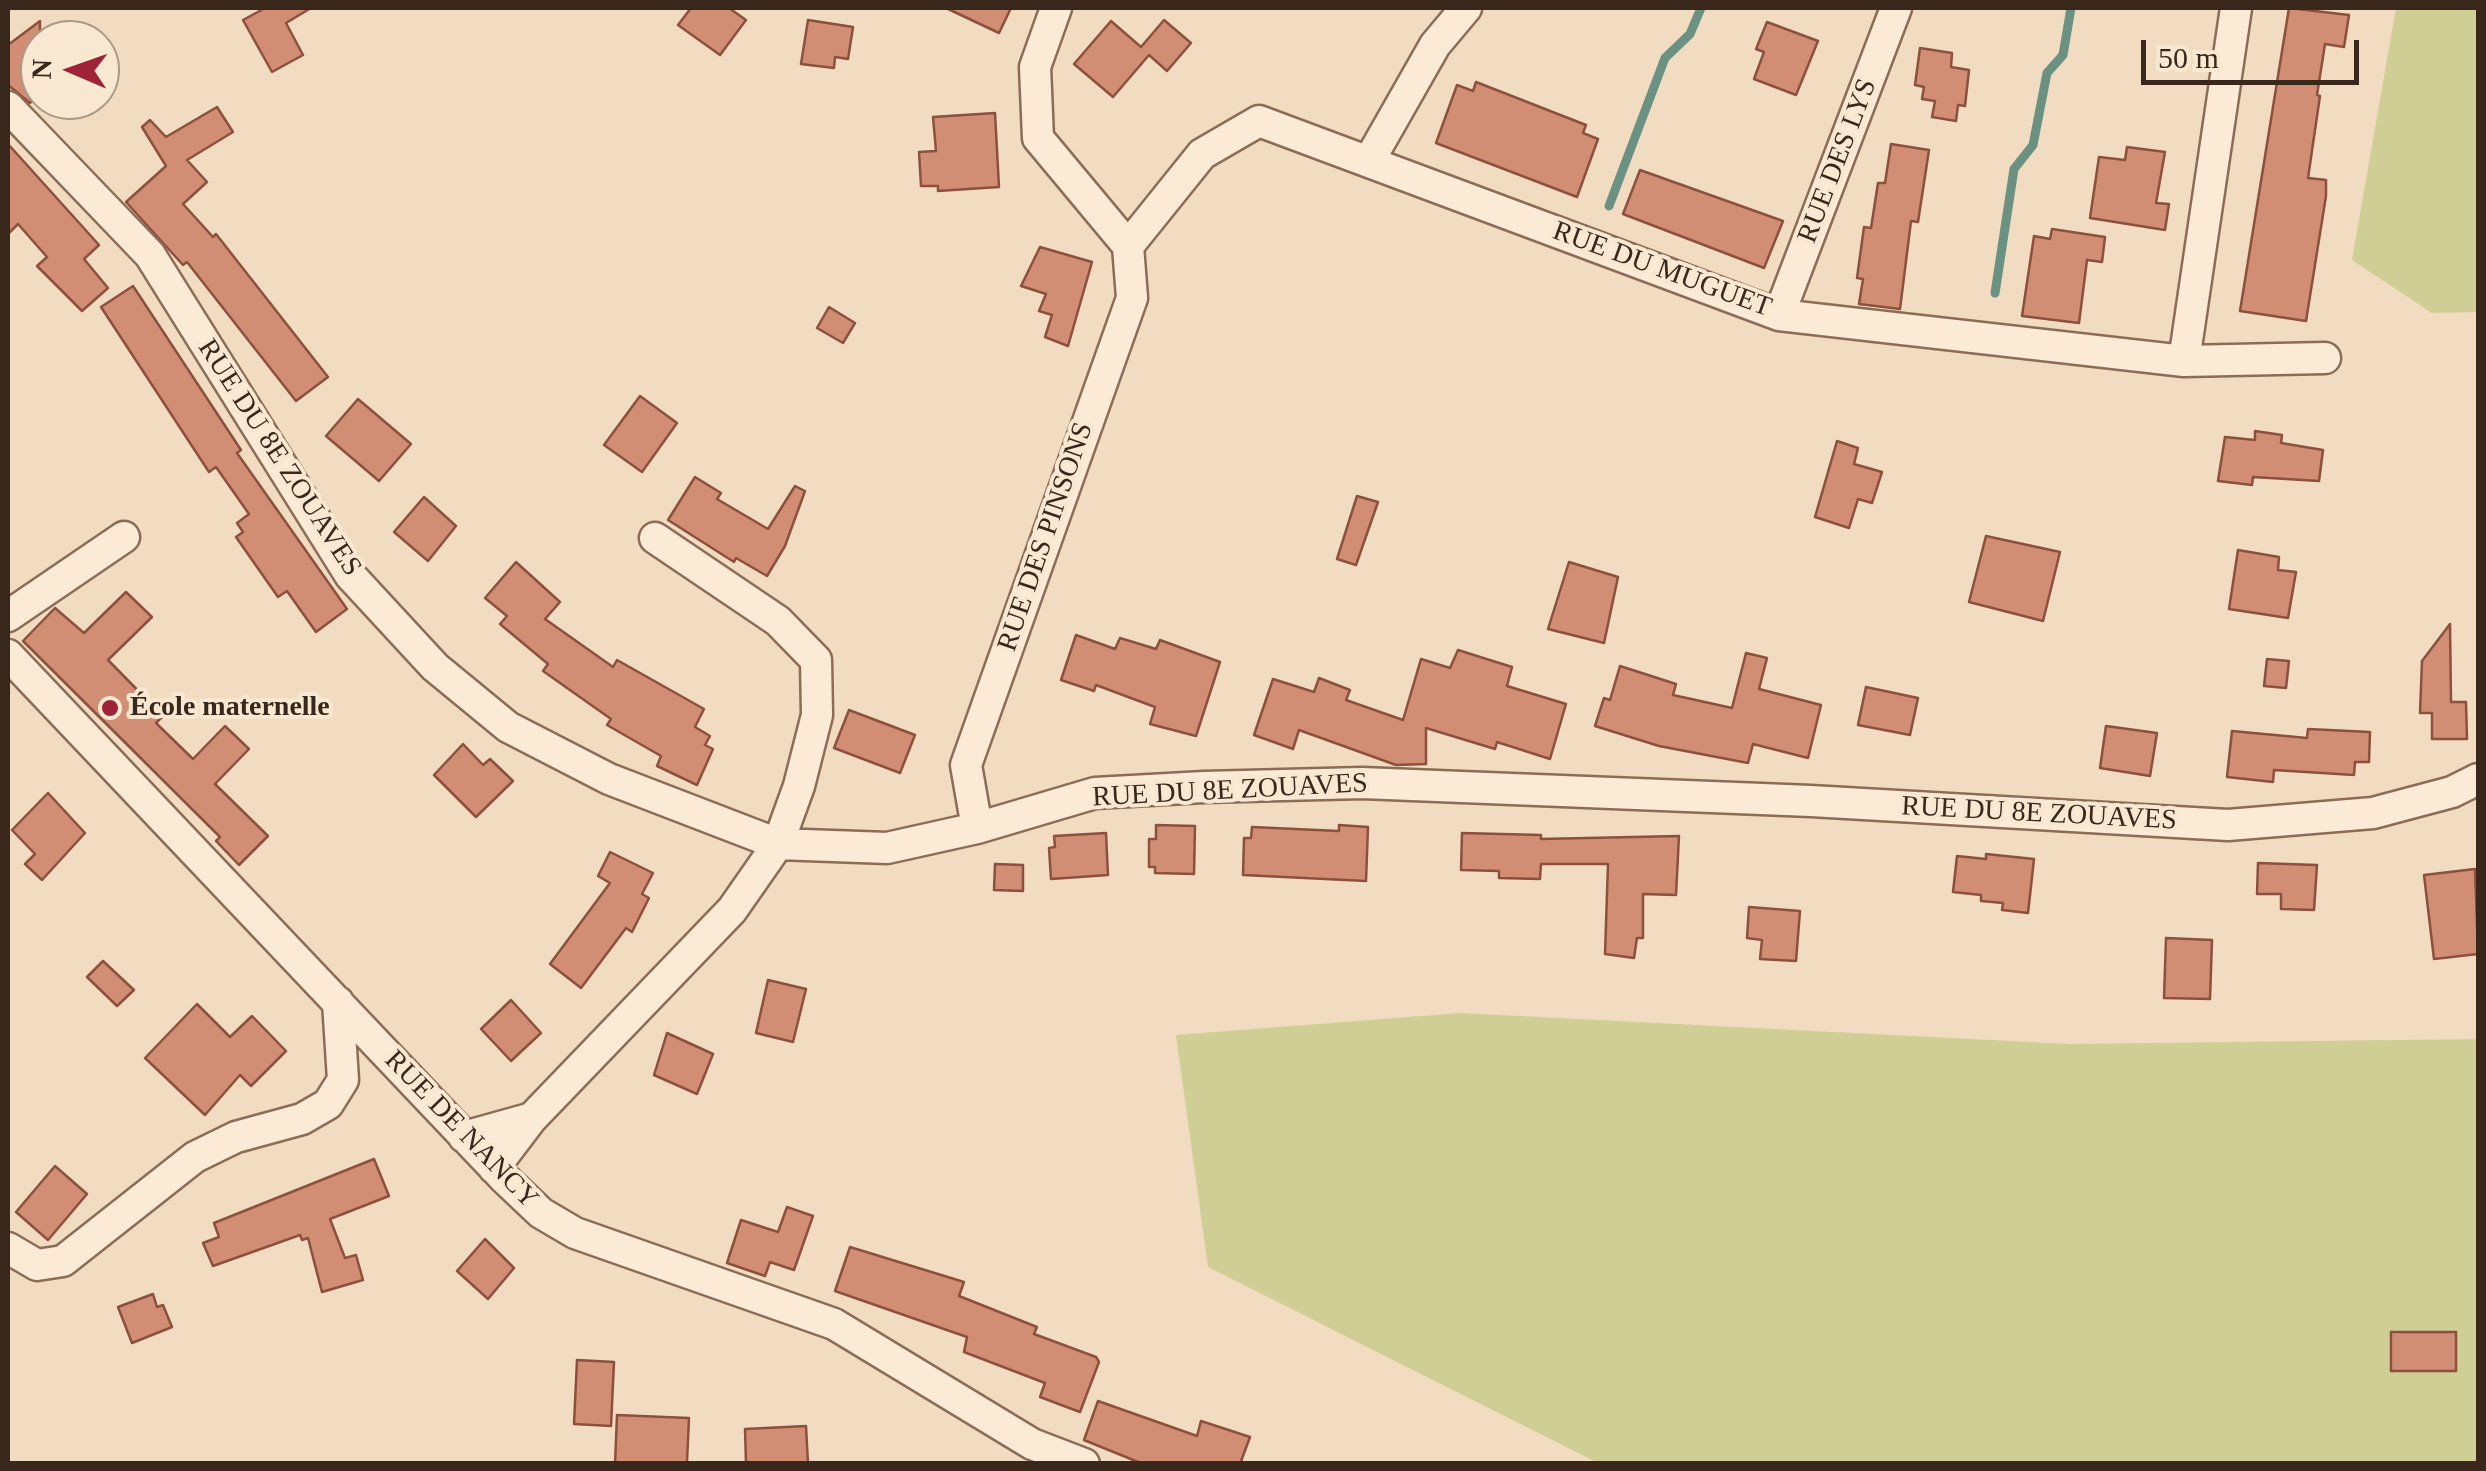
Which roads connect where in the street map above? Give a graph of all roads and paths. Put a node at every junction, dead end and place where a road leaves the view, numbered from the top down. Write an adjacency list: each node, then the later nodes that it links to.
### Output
1 (1056, 8): 7 (street)
2 (1466, 8): 6 (street)
3 (1896, 8): 8 (street, RUE DES LYS)
4 (2236, 8): 10 (street)
5 (8, 107): 17 (street, RUE DU 8E ZOUAVES)
6 (1369, 161): 7 (street, RUE DU MUGUET); 8 (street, RUE DU MUGUET)
7 (1128, 246): 16 (street, RUE DES PINSONS)
8 (1780, 315): 10 (street, RUE DU MUGUET)
9 (2324, 358): 10 (street, RUE DU MUGUET)
10 (2184, 362)
11 (124, 537): 13 (street)
12 (655, 538): 17 (street)
13 (8, 616)
14 (8, 655): 18 (street, RUE DE NANCY)
15 (2478, 778): 16 (street, RUE DU 8E ZOUAVES)
16 (978, 828): 17 (street, RUE DU 8E ZOUAVES)
17 (768, 841): 19 (street)
18 (338, 1002): 20 (street, RUE DE NANCY); 22 (street)
19 (532, 1118): 20 (street); 21 (street)
20 (464, 1138): 21 (street, RUE DE NANCY)
21 (494, 1168): 23 (street, RUE DE NANCY)
22 (14, 1252)
23 (1030, 1454): 24 (street, RUE DE NANCY)
24 (1084, 1464)

